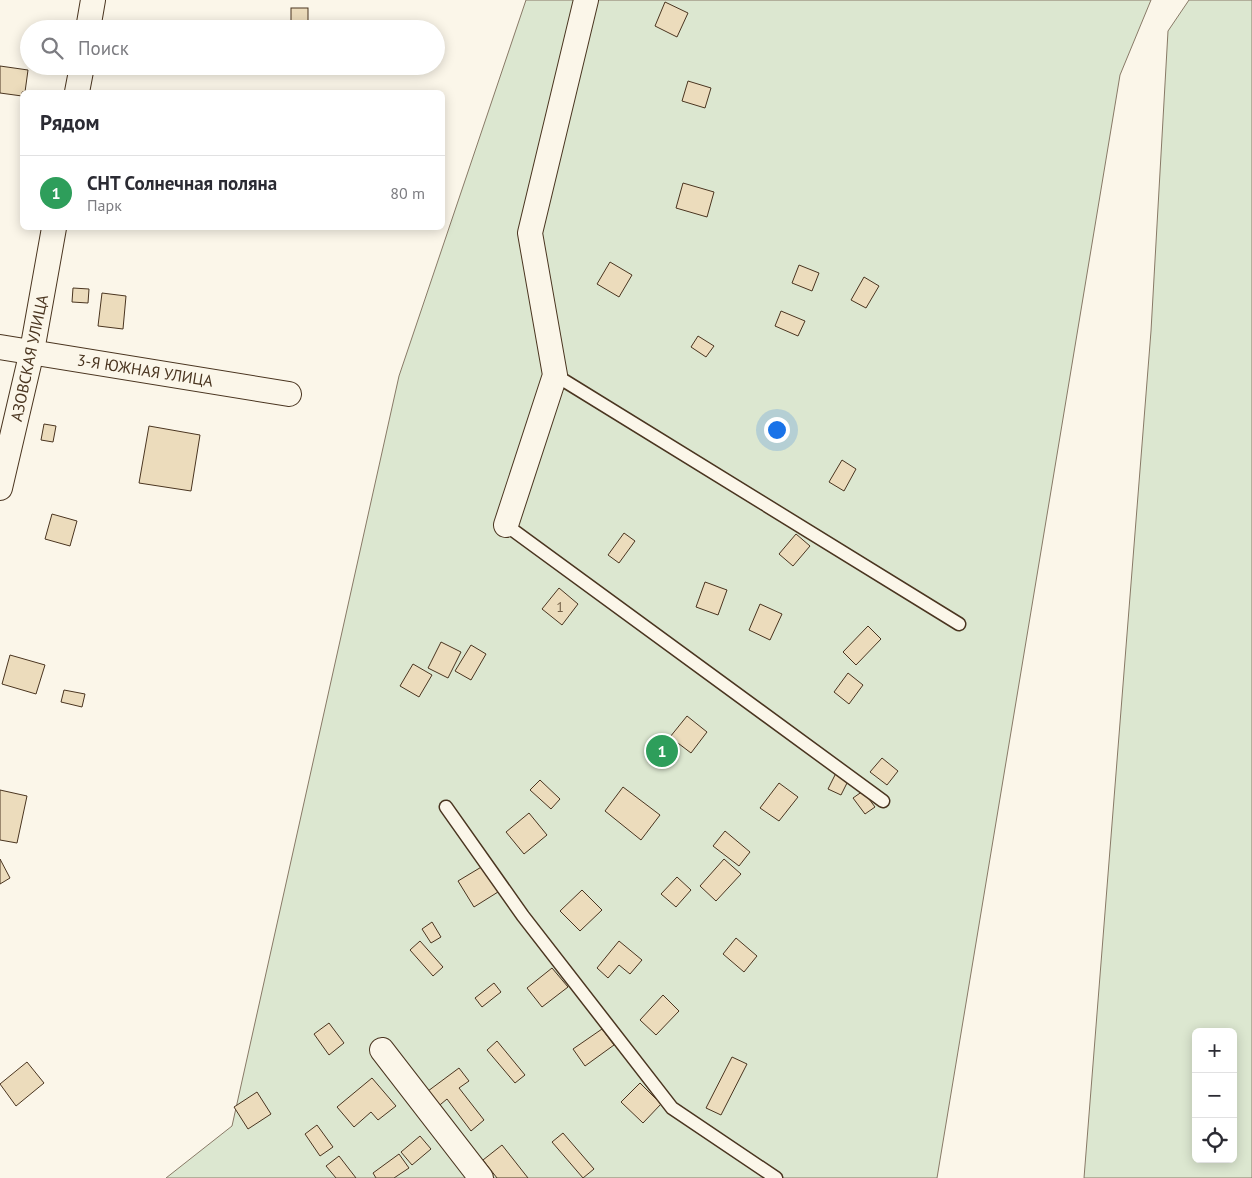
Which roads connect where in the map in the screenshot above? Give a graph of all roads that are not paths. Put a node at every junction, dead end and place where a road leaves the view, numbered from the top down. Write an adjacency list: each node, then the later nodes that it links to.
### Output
1 (93, 0): 3 (street)
2 (586, 0): 9 (street)
3 (90, 20)
4 (80, 75): 5 (street)
5 (77, 90)
6 (54, 230): 8 (street, АЗОВСКАЯ УЛИЦА)
7 (0, 347): 8 (street, 3-Я ЮЖНАЯ УЛИЦА)
8 (32, 351): 10 (street, 3-Я ЮЖНАЯ УЛИЦА); 11 (street, АЗОВСКАЯ УЛИЦА)
9 (554, 375): 12 (street); 13 (lane)
10 (289, 394)
11 (0, 488)
12 (506, 525): 14 (lane)
13 (959, 624)
14 (883, 801)
15 (446, 808): 18 (lane)
16 (382, 1050): 17 (street)
17 (481, 1178)
18 (776, 1178)

